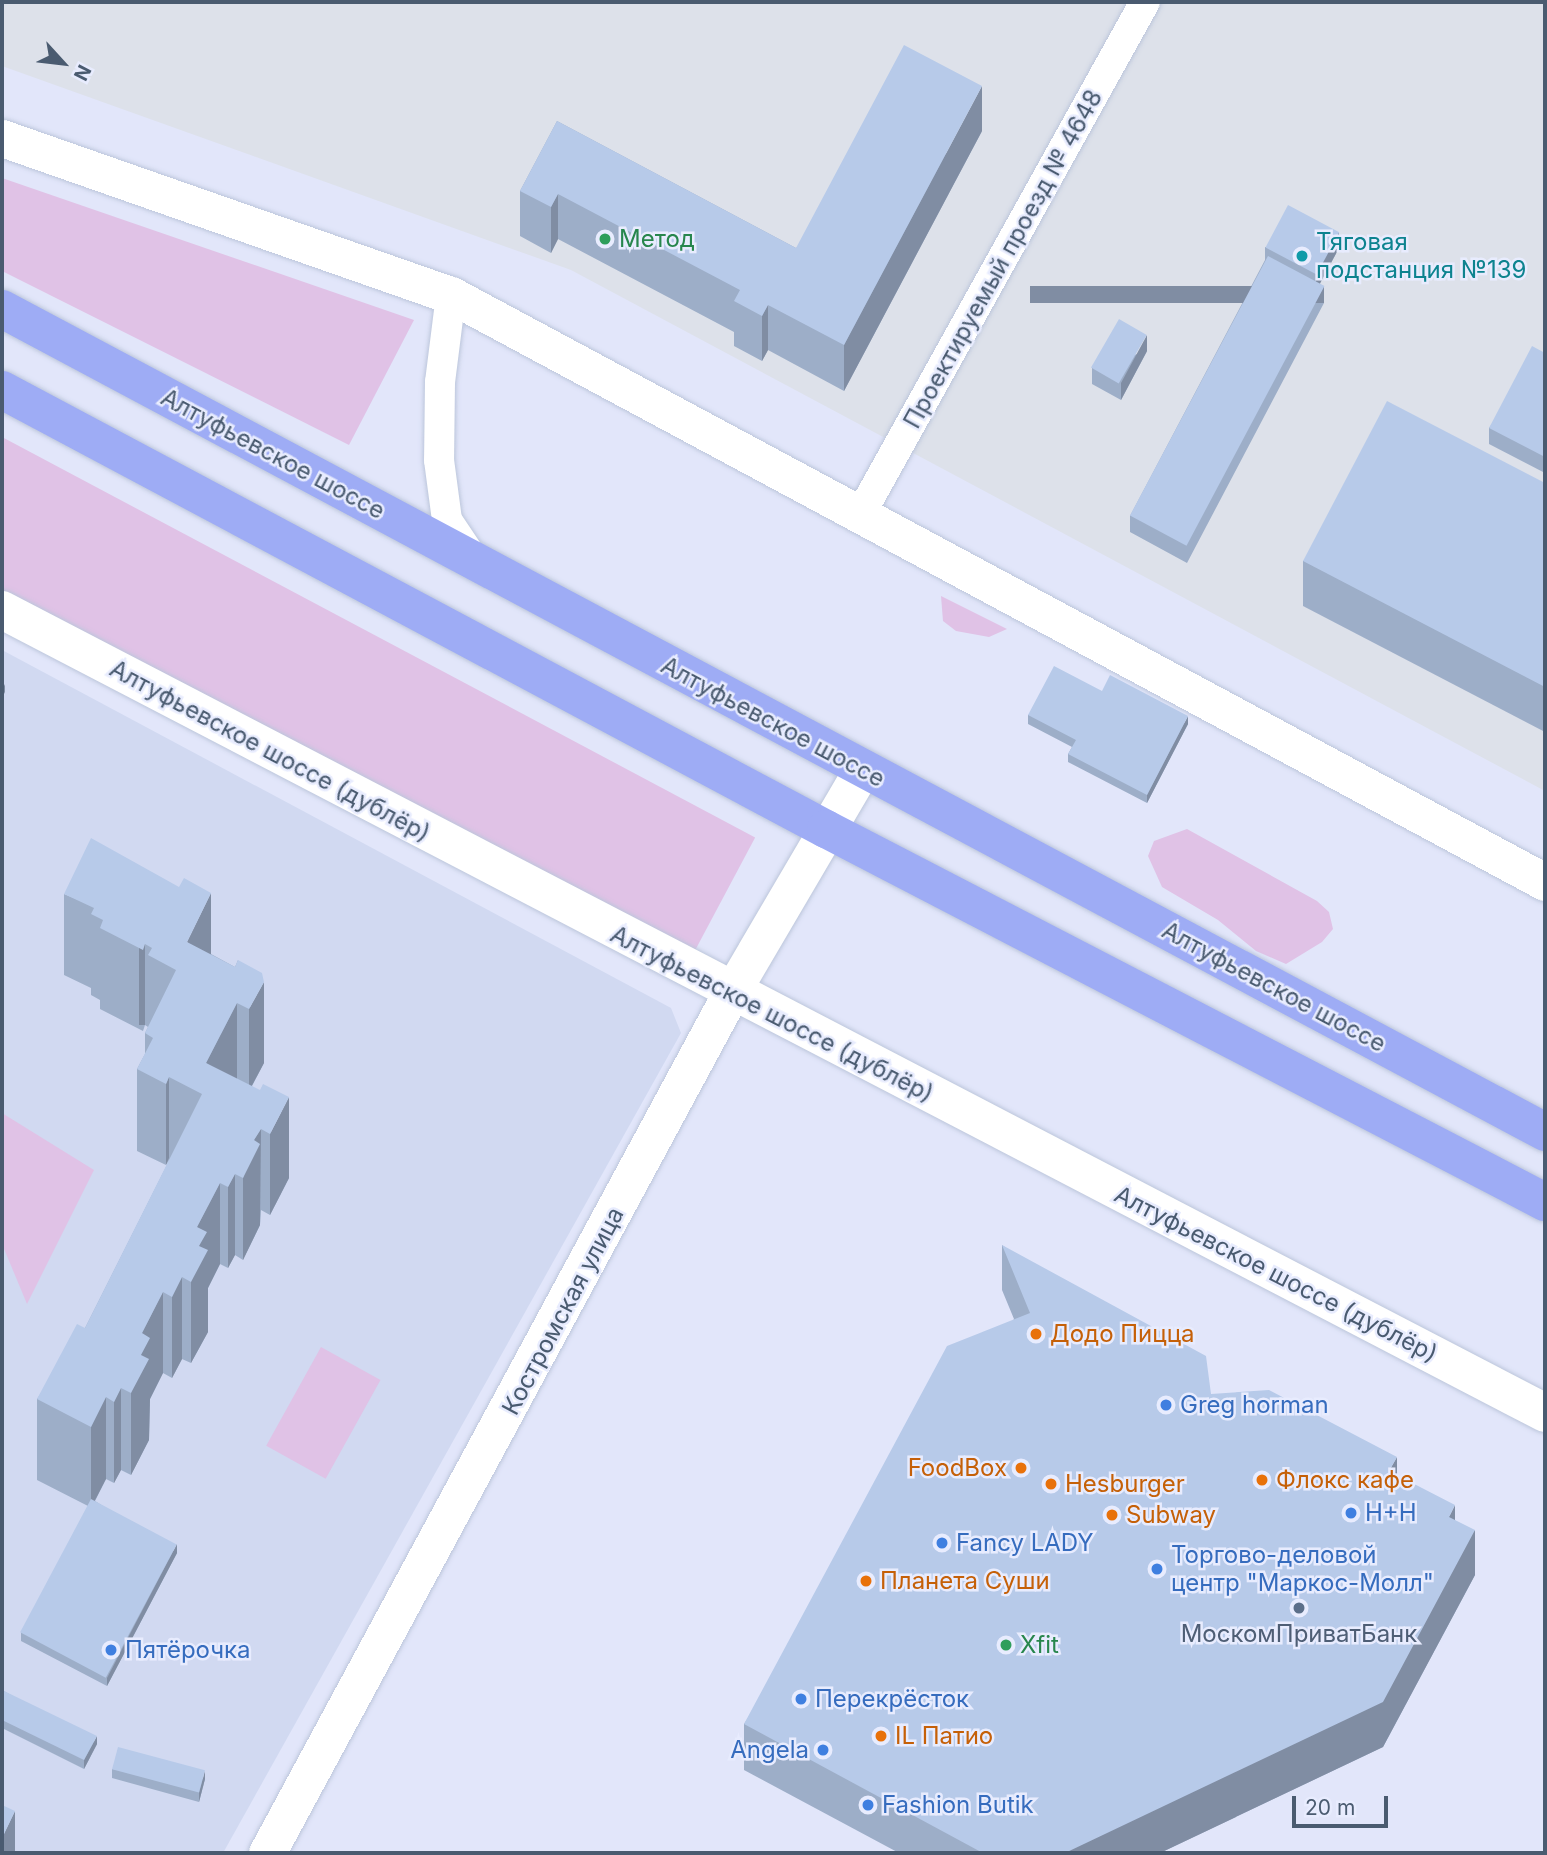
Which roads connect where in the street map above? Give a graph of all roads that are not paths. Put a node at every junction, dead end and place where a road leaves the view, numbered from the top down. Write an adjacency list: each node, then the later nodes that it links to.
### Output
1 (1145, 2): 6 (street, Проектируемый проезд № 4648)
2 (2, 138): 3 (street)
3 (451, 295): 6 (street); 7 (street)
4 (2, 309): 7 (main road, Алтуфьевское шоссе)
5 (2, 390): 10 (main road)
6 (860, 515): 11 (street)
7 (476, 562): 9 (main road, Алтуфьевское шоссе)
8 (2, 610): 12 (main road, Алтуфьевское шоссе (дублёр))
9 (862, 770): 10 (street, Костромская улица); 13 (main road, Алтуфьевское шоссе)
10 (826, 829): 12 (street, Костромская улица); 14 (main road)
11 (1545, 882)
12 (732, 993): 15 (main road, Алтуфьевское шоссе (дублёр)); 16 (street, Костромская улица)
13 (1545, 1132)
14 (1545, 1202)
15 (1545, 1413)
16 (267, 1853)

